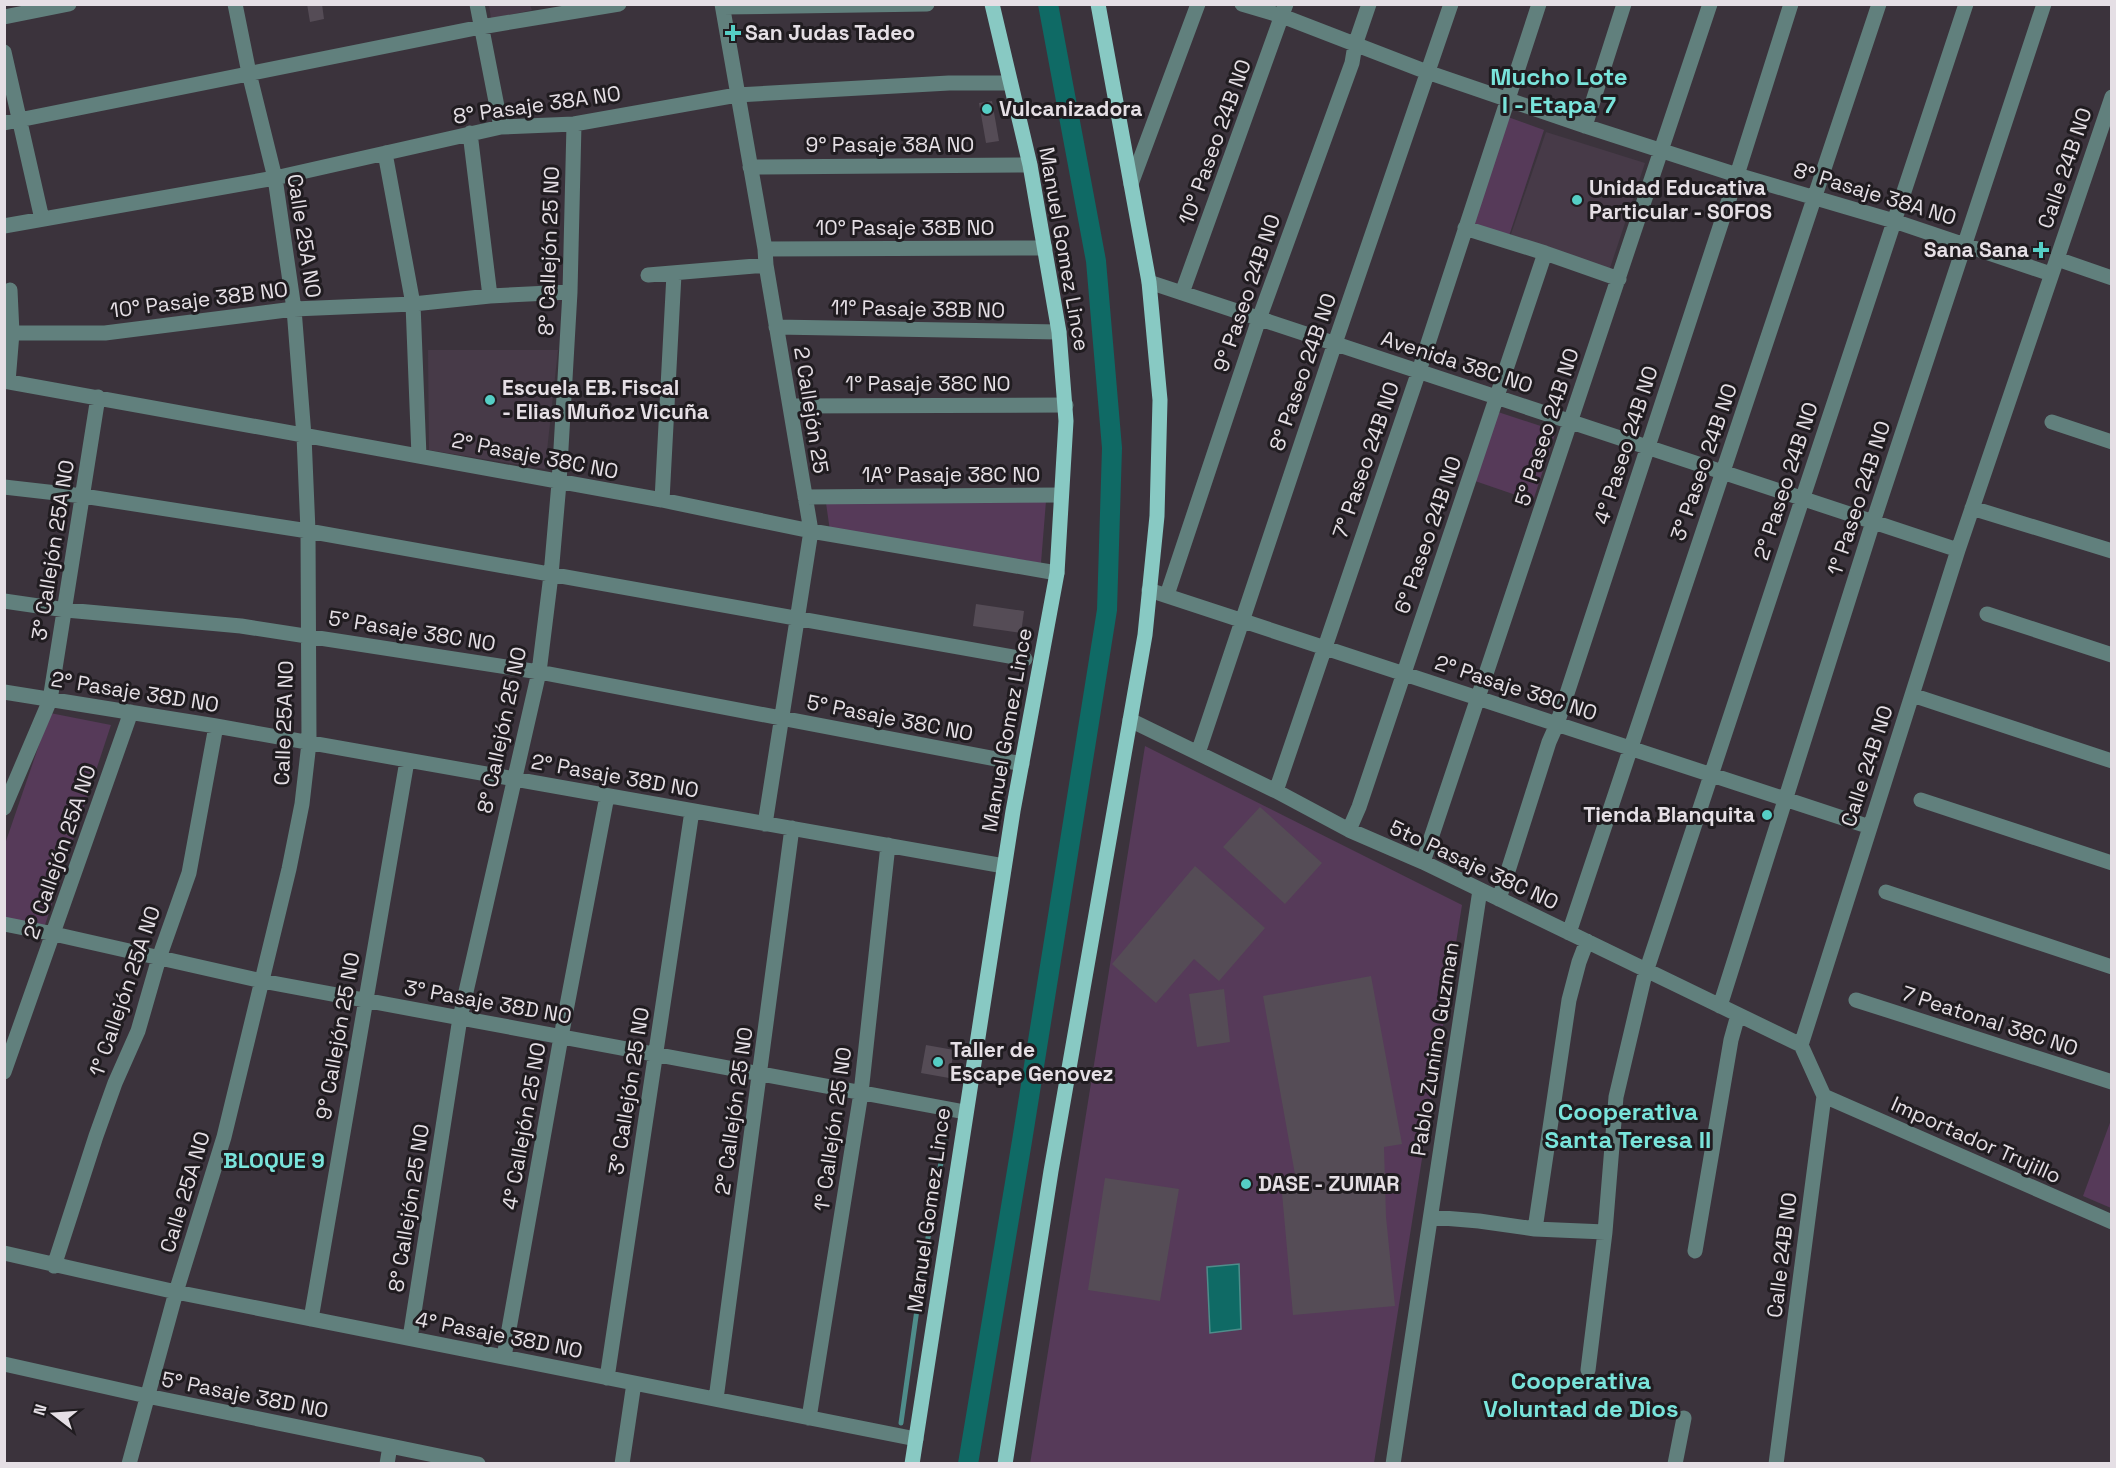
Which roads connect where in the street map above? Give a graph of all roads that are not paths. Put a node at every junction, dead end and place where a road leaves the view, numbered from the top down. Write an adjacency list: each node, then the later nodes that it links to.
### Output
1 (69, 4): 22 (street)
2 (235, 4): 27 (street, Calle 25A NO)
3 (477, 4): 23 (street)
4 (619, 4): 23 (street)
5 (927, 4): 19 (street)
6 (992, 4): 28 (main road, Manuel Gomez Lince)
7 (1098, 4): 43 (main road)
8 (1198, 4): 43 (street)
9 (1242, 4): 21 (street, 8° Pasaje 38A NO)
10 (1369, 4): 24 (street, 9° Paseo 24B NO)
11 (1451, 4): 26 (street, 8° Paseo 24B NO)
12 (1539, 4): 31 (street, 7° Paseo 24B NO)
13 (1624, 4): 34 (street)
14 (1710, 4): 37 (street, 5° Paseo 24B NO)
15 (1791, 4): 41 (street, 4° Paseo 24B NO)
16 (1879, 4): 44 (street, 3° Paseo 24B NO)
17 (1966, 4): 46 (street, 2° Paseo 24B NO)
18 (2044, 4): 49 (street, 1° Paseo 24B NO)
19 (828, 5): 20 (street)
20 (723, 6): 29 (street, 2 Callejón 25)
21 (1284, 10): 24 (street, 8° Pasaje 38A NO); 63 (street, 10° Paseo 24B NO)
22 (4, 17)
23 (481, 27): 27 (street); 35 (street)
24 (1355, 45): 26 (street, 8° Pasaje 38A NO); 67 (street, 9° Paseo 24B NO)
25 (4, 52): 32 (street)
26 (1427, 72): 31 (street, 8° Pasaje 38A NO); 71 (street, 8° Paseo 24B NO)
27 (249, 73): 32 (street); 42 (street, Calle 25A NO)
28 (1010, 83): 29 (street, 8° Pasaje 38A NO); 39 (main road, Manuel Gomez Lince)
29 (737, 95): 33 (street, 8° Pasaje 38A NO); 40 (street, 2 Callejón 25)
30 (2112, 97): 53 (street, Calle 24B NO)
31 (1508, 98): 34 (street, 8° Pasaje 38A NO); 48 (street, 7° Paseo 24B NO)
32 (12, 121): 45 (street)
33 (573, 124): 35 (street, 8° Pasaje 38A NO); 62 (street, 8° Callejón 25 NO)
34 (1585, 126): 37 (street, 8° Pasaje 38A NO)
35 (501, 127): 36 (street, 8° Pasaje 38A NO)
36 (470, 133): 38 (street, 8° Pasaje 38A NO); 64 (street)
37 (1662, 150): 41 (street, 8° Pasaje 38A NO); 59 (street, 5° Paseo 24B NO)
38 (385, 153): 42 (street, 8° Pasaje 38A NO); 65 (street)
39 (1030, 165): 40 (street, 9° Pasaje 38A NO); 50 (main road, Manuel Gomez Lince)
40 (750, 166): 51 (street, 2 Callejón 25)
41 (1737, 175): 44 (street, 8° Pasaje 38A NO); 82 (street, 4° Paseo 24B NO)
42 (275, 178): 45 (street, 8° Pasaje 38A NO); 66 (street, Calle 25A NO)
43 (1131, 184): 60 (main road)
44 (1816, 197): 46 (street, 8° Pasaje 38A NO); 84 (street, 3° Paseo 24B NO)
45 (42, 219): 47 (street, 8° Pasaje 38A NO)
46 (1894, 220): 49 (street, 8° Pasaje 38A NO); 90 (street, 2° Paseo 24B NO)
47 (4, 226)
48 (1465, 228): 52 (street); 72 (street, 7° Paseo 24B NO)
49 (1963, 244): 56 (street, 8° Pasaje 38A NO); 93 (street, 1° Paseo 24B NO)
50 (1045, 248): 51 (street, 10° Pasaje 38B NO); 70 (main road, Manuel Gomez Lince)
51 (765, 249): 54 (street, 2 Callejón 25)
52 (1545, 253): 59 (street); 75 (street, 6° Paseo 24B NO)
53 (2057, 259): 56 (street, Calle 24B NO); 58 (street)
54 (766, 265): 55 (street); 68 (street, 2 Callejón 25)
55 (674, 274): 57 (street); 91 (street)
56 (2051, 274): 92 (street, Calle 24B NO)
57 (648, 275)
58 (2112, 278)
59 (1619, 279): 78 (street, 5° Paseo 24B NO)
60 (1149, 282): 63 (street, Avenida 38C NO); 100 (main road)
61 (10, 290): 69 (street)
62 (570, 292): 64 (street, 10° Pasaje 38B NO); 85 (street, 8° Callejón 25 NO)
63 (1182, 293): 67 (street, Avenida 38C NO)
64 (490, 296): 65 (street, 10° Pasaje 38B NO)
65 (413, 304): 66 (street, 10° Pasaje 38B NO); 83 (street)
66 (294, 309): 69 (street, 10° Pasaje 38B NO); 80 (street, Calle 25A NO)
67 (1259, 319): 71 (street, Avenida 38C NO); 101 (street, 9° Paseo 24B NO)
68 (776, 327): 70 (street, 11° Pasaje 38B NO); 77 (street, 2 Callejón 25)
69 (12, 333): 73 (street)
70 (1059, 333): 76 (main road, Manuel Gomez Lince)
71 (1335, 344): 72 (street, Avenida 38C NO); 106 (street, 8° Paseo 24B NO)
72 (1419, 371): 75 (street, Avenida 38C NO); 108 (street, 7° Paseo 24B NO)
73 (6, 381): 74 (street, 2° Pasaje 38C NO)
74 (98, 397): 80 (street, 2° Pasaje 38C NO); 88 (street, 3° Callejón 25A NO)
75 (1497, 397): 78 (street, Avenida 38C NO); 112 (street, 6° Paseo 24B NO)
76 (1066, 405): 77 (street, 1° Pasaje 38C NO); 87 (main road, Manuel Gomez Lince)
77 (789, 406): 89 (street, 2 Callejón 25)
78 (1571, 422): 82 (street, Avenida 38C NO); 115 (street, 5° Paseo 24B NO)
79 (2052, 423): 81 (street)
80 (304, 436): 83 (street, 2° Pasaje 38C NO); 94 (street, Calle 25A NO)
81 (2112, 442)
82 (1647, 447): 84 (street, Avenida 38C NO); 120 (street, 4° Paseo 24B NO)
83 (419, 456): 85 (street, 2° Pasaje 38C NO)
84 (1722, 472): 90 (street, Avenida 38C NO); 123 (street, 3° Paseo 24B NO)
85 (558, 483): 91 (street, 2° Pasaje 38C NO); 99 (street, 8° Callejón 25 NO)
86 (4, 487): 88 (street)
87 (1062, 495): 89 (street, 1A° Pasaje 38C NO); 98 (main road, Manuel Gomez Lince)
88 (83, 496): 94 (street); 103 (street, 3° Callejón 25A NO)
89 (805, 497): 95 (street, 2 Callejón 25)
90 (1802, 498): 93 (street, Avenida 38C NO); 128 (street, 2° Paseo 24B NO)
91 (662, 500): 95 (street, 2° Pasaje 38C NO)
92 (1972, 508): 96 (street, Calle 24B NO); 97 (street)
93 (1872, 522): 96 (street, Avenida 38C NO); 132 (street, 1° Paseo 24B NO)
94 (308, 531): 99 (street); 107 (street, Calle 25A NO)
95 (810, 531): 98 (street, 2° Pasaje 38C NO); 105 (street, 2 Callejón 25)
96 (1958, 550): 114 (street, Calle 24B NO)
97 (2112, 551)
98 (1057, 573): 127 (main road, Manuel Gomez Lince)
99 (551, 575): 105 (street); 111 (street, 8° Callejón 25 NO)
100 (1149, 590): 101 (street, 2° Pasaje 38C NO); 119 (main road)
101 (1167, 595): 106 (street, 2° Pasaje 38C NO)
102 (4, 601): 103 (street, 5° Pasaje 38C NO)
103 (66, 610): 107 (street, 5° Pasaje 38C NO); 116 (street, 3° Callejón 25A NO)
104 (1987, 614): 109 (street)
105 (797, 620): 110 (street); 118 (street, 2 Callejón 25)
106 (1242, 620): 108 (street, 2° Pasaje 38C NO); 124 (street, 8° Paseo 24B NO)
107 (307, 635): 111 (street, 5° Pasaje 38C NO); 122 (street, Calle 25A NO)
108 (1325, 648): 112 (street, 2° Pasaje 38C NO); 130 (street, 7° Paseo 24B NO)
109 (2112, 655)
110 (1025, 660)
111 (538, 672): 118 (street, 5° Pasaje 38C NO); 129 (street, 8° Callejón 25 NO)
112 (1404, 674): 115 (street, 2° Pasaje 38C NO); 139 (street, 6° Paseo 24B NO)
113 (4, 692): 116 (street, 2° Pasaje 38D NO)
114 (1912, 695): 126 (street); 137 (street, Calle 24B NO)
115 (1478, 698): 120 (street, 2° Pasaje 38C NO); 141 (street, 5° Paseo 24B NO)
116 (50, 700): 117 (street, 2° Pasaje 38D NO); 134 (street, 3° Callejón 25A NO)
117 (131, 712): 121 (street, 2° Pasaje 38D NO); 149 (street, 2° Callejón 25A NO)
118 (780, 718): 127 (street, 5° Pasaje 38C NO); 136 (street, 2 Callejón 25)
119 (1130, 720): 124 (street, 5to Pasaje 38C NO); 195 (main road)
120 (1557, 724): 123 (street, 2° Pasaje 38C NO); 146 (street, 4° Paseo 24B NO)
121 (216, 726): 122 (street, 2° Pasaje 38D NO); 151 (street, 1° Callejón 25A NO)
122 (309, 743): 125 (street, 2° Pasaje 38D NO); 154 (street, Calle 25A NO)
123 (1630, 748): 128 (street, 2° Pasaje 38C NO); 148 (street, 3° Paseo 24B NO)
124 (1198, 753): 130 (street, 5to Pasaje 38C NO)
125 (407, 761): 129 (street, 2° Pasaje 38D NO); 155 (street, 9° Callejón 25 NO)
126 (2112, 761)
127 (1022, 764): 143 (main road, Manuel Gomez Lince)
128 (1712, 775): 132 (street, 2° Pasaje 38C NO); 153 (street, 2° Paseo 24B NO)
129 (515, 780): 131 (street, 2° Pasaje 38D NO); 159 (street, 8° Callejón 25 NO)
130 (1276, 791): 139 (street, 5to Pasaje 38C NO)
131 (607, 796): 135 (street, 2° Pasaje 38D NO); 160 (street, 4° Callejón 25 NO)
132 (1785, 799): 137 (street, 2° Pasaje 38C NO); 157 (street, 1° Paseo 24B NO)
133 (1921, 800): 142 (street)
134 (4, 808)
135 (692, 811): 136 (street, 2° Pasaje 38D NO); 162 (street, 3° Callejón 25 NO)
136 (765, 824): 138 (street, 2° Pasaje 38D NO)
137 (1870, 827): 161 (street, Calle 24B NO)
138 (792, 828): 140 (street, 2° Pasaje 38D NO); 164 (street, 2° Callejón 25 NO)
139 (1349, 830): 141 (street, 5to Pasaje 38C NO)
140 (888, 845): 143 (street, 2° Pasaje 38D NO); 166 (street, 1° Callejón 25 NO)
141 (1423, 862): 144 (street, 5to Pasaje 38C NO)
142 (2112, 863)
143 (1004, 866): 168 (main road, Manuel Gomez Lince)
144 (1480, 890): 146 (street, 5to Pasaje 38C NO); 169 (street, Pablo Zunino Guzman)
145 (1886, 892): 152 (street)
146 (1499, 899): 148 (street, 5to Pasaje 38C NO)
147 (4, 924): 149 (street, 3° Pasaje 38D NO)
148 (1569, 933): 150 (street, 5to Pasaje 38C NO)
149 (54, 934): 151 (street, 3° Pasaje 38D NO); 163 (street, 2° Callejón 25A NO)
150 (1587, 941): 153 (street, 5to Pasaje 38C NO); 171 (street)
151 (159, 958): 154 (street, 3° Pasaje 38D NO); 175 (street, 1° Callejón 25A NO)
152 (2112, 967)
153 (1647, 970): 157 (street, 5to Pasaje 38C NO); 172 (street, 2° Paseo 24B NO)
154 (262, 981): 155 (street, 3° Pasaje 38D NO); 176 (street, Calle 25A NO)
155 (365, 1000): 159 (street, 3° Pasaje 38D NO); 177 (street, 9° Callejón 25 NO)
156 (1856, 1000): 165 (street, 7 Peatonal 38C NO)
157 (1720, 1006): 158 (street, 5to Pasaje 38C NO)
158 (1738, 1015): 161 (street, 5to Pasaje 38C NO); 173 (street)
159 (460, 1018): 160 (street, 3° Pasaje 38D NO); 178 (street, 8° Callejón 25 NO)
160 (561, 1037): 162 (street, 3° Pasaje 38D NO); 179 (street, 4° Callejón 25 NO)
161 (1801, 1045): 167 (street)
162 (656, 1055): 164 (street, 3° Pasaje 38D NO); 182 (street, 3° Callejón 25 NO)
163 (4, 1072)
164 (760, 1074): 166 (street, 3° Pasaje 38D NO); 185 (street, 2° Callejón 25 NO)
165 (2112, 1082)
166 (861, 1093): 168 (street, 3° Pasaje 38D NO); 186 (street, 1° Callejón 25 NO)
167 (1824, 1096): 170 (street, Importador Trujillo); 198 (street, Calle 24B NO)
168 (965, 1112): 188 (main road, Manuel Gomez Lince)
169 (1431, 1217): 171 (street); 196 (street, Pablo Zunino Guzman)
170 (2112, 1222)
171 (1535, 1229): 172 (street)
172 (1605, 1233): 181 (street, 2° Paseo 24B NO)
173 (1695, 1251)
174 (4, 1254): 175 (street, 4° Pasaje 38D NO)
175 (54, 1266): 176 (street, 4° Pasaje 38D NO)
176 (176, 1292): 177 (street, 4° Pasaje 38D NO); 184 (street, Calle 25A NO)
177 (311, 1319): 178 (street, 4° Pasaje 38D NO)
178 (410, 1338): 179 (street, 4° Pasaje 38D NO)
179 (504, 1357): 182 (street, 4° Pasaje 38D NO)
180 (4, 1364): 184 (street, 5° Pasaje 38D NO)
181 (1588, 1370)
182 (607, 1378): 183 (street, 4° Pasaje 38D NO)
183 (634, 1383): 185 (street, 4° Pasaje 38D NO); 193 (street)
184 (147, 1396): 189 (street, 5° Pasaje 38D NO); 190 (street, Calle 25A NO)
185 (716, 1400): 186 (street, 4° Pasaje 38D NO)
186 (809, 1418): 188 (street, 4° Pasaje 38D NO)
187 (1684, 1418): 197 (street)
188 (916, 1438): 194 (main road, Manuel Gomez Lince)
189 (390, 1446): 191 (street); 192 (street, 5° Pasaje 38D NO)
190 (129, 1464)
191 (387, 1464)
192 (478, 1464)
193 (622, 1464)
194 (912, 1464)
195 (1005, 1464)
196 (1393, 1464)
197 (1675, 1464)
198 (1776, 1464)

